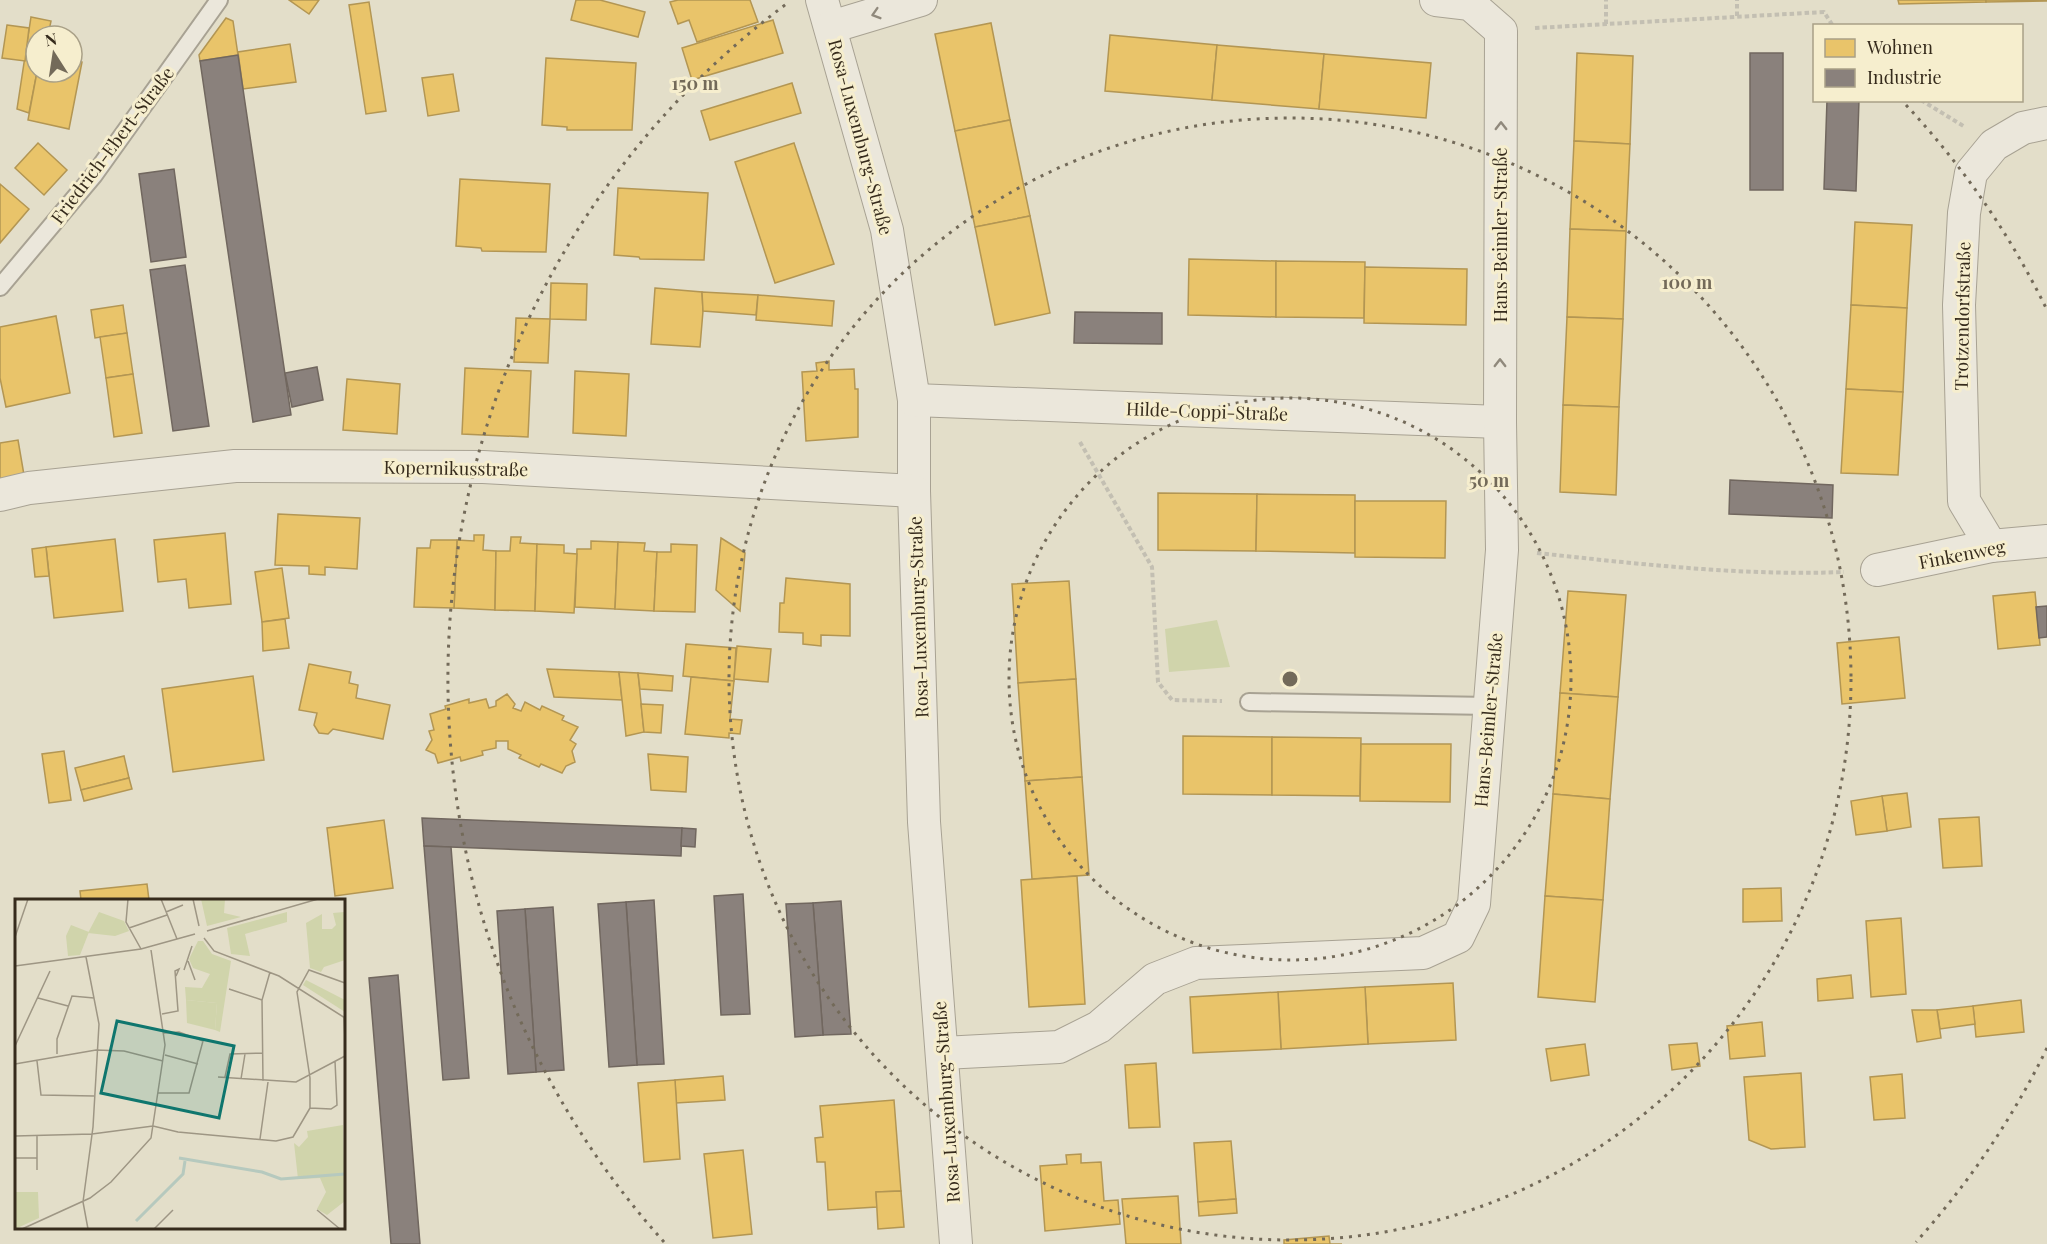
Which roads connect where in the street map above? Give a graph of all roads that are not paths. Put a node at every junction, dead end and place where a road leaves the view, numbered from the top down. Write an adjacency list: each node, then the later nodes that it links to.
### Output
1 (219, 0): 6 (lane, Friedrich-Ebert-Straße)
2 (921, 0): 4 (street, one-way to 4)
3 (1436, 0): 8 (street, Hans-Beimler-Straße, one-way to 3)
4 (826, 14): 7 (street, Rosa-Luxemburg-Straße)
5 (2047, 123): 12 (street, Trotzendorfstraße)
6 (0, 287)
7 (914, 400): 8 (street, Hilde-Coppi-Straße); 9 (street, Rosa-Luxemburg-Straße)
8 (1500, 422): 15 (street, Hans-Beimler-Straße)
9 (914, 491): 10 (street, Kopernikusstraße); 16 (street, Rosa-Luxemburg-Straße)
10 (0, 495)
11 (2047, 541): 12 (street, Finkenweg)
12 (1991, 546): 13 (street, Finkenweg)
13 (1877, 570)
14 (1249, 702): 15 (lane)
15 (1490, 706): 16 (street, Hans-Beimler-Straße)
16 (943, 1053): 17 (street, Rosa-Luxemburg-Straße)
17 (956, 1244)

